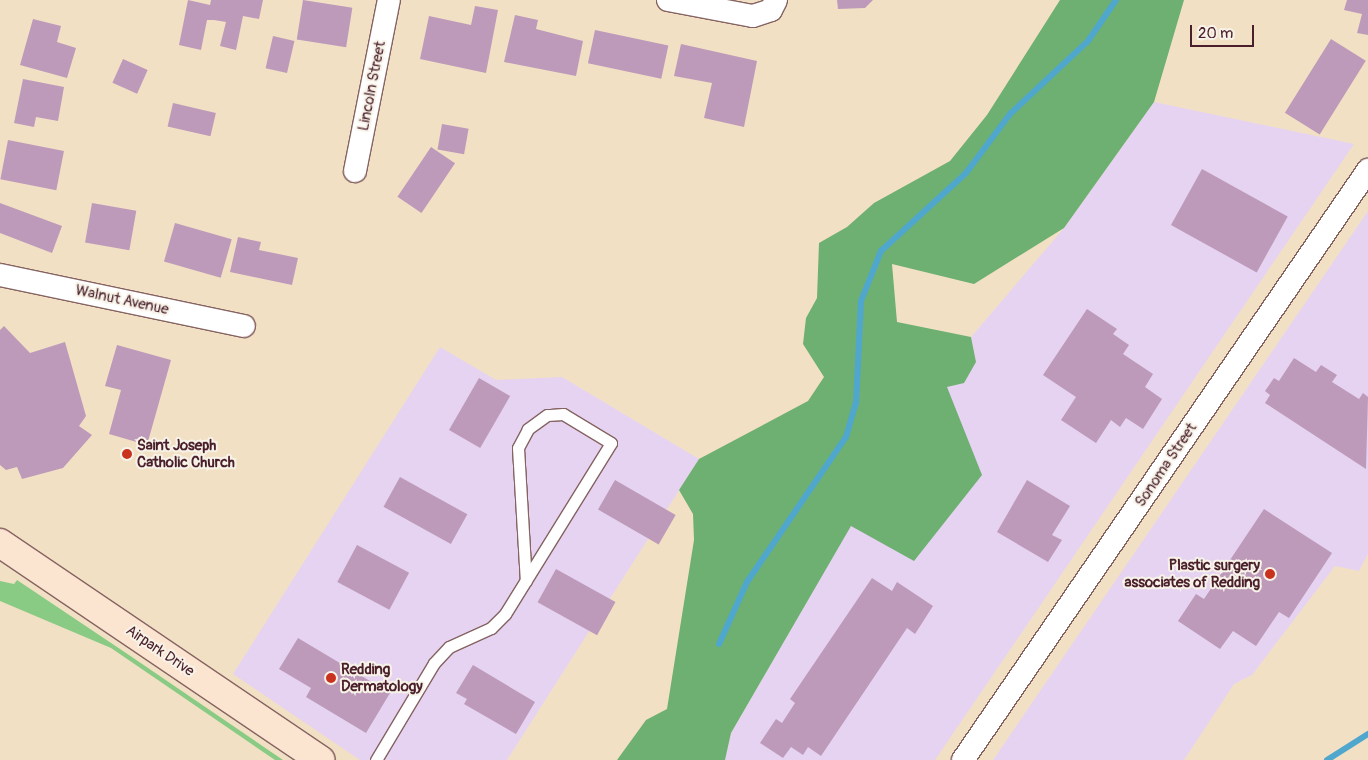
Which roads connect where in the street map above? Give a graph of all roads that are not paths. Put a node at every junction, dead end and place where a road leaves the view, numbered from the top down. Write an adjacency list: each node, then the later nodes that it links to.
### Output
1 (390, 0): 5 (street, Lincoln Street)
2 (668, 0): 3 (street)
3 (774, 5)
4 (1368, 170): 12 (street, Sonoma Street)
5 (355, 171)
6 (0, 275): 7 (street, Walnut Avenue)
7 (244, 326)
8 (0, 543): 10 (street, Airpark Drive)
9 (526, 581): 9 (lane); 11 (lane)
10 (320, 760)
11 (376, 760)
12 (963, 760)

